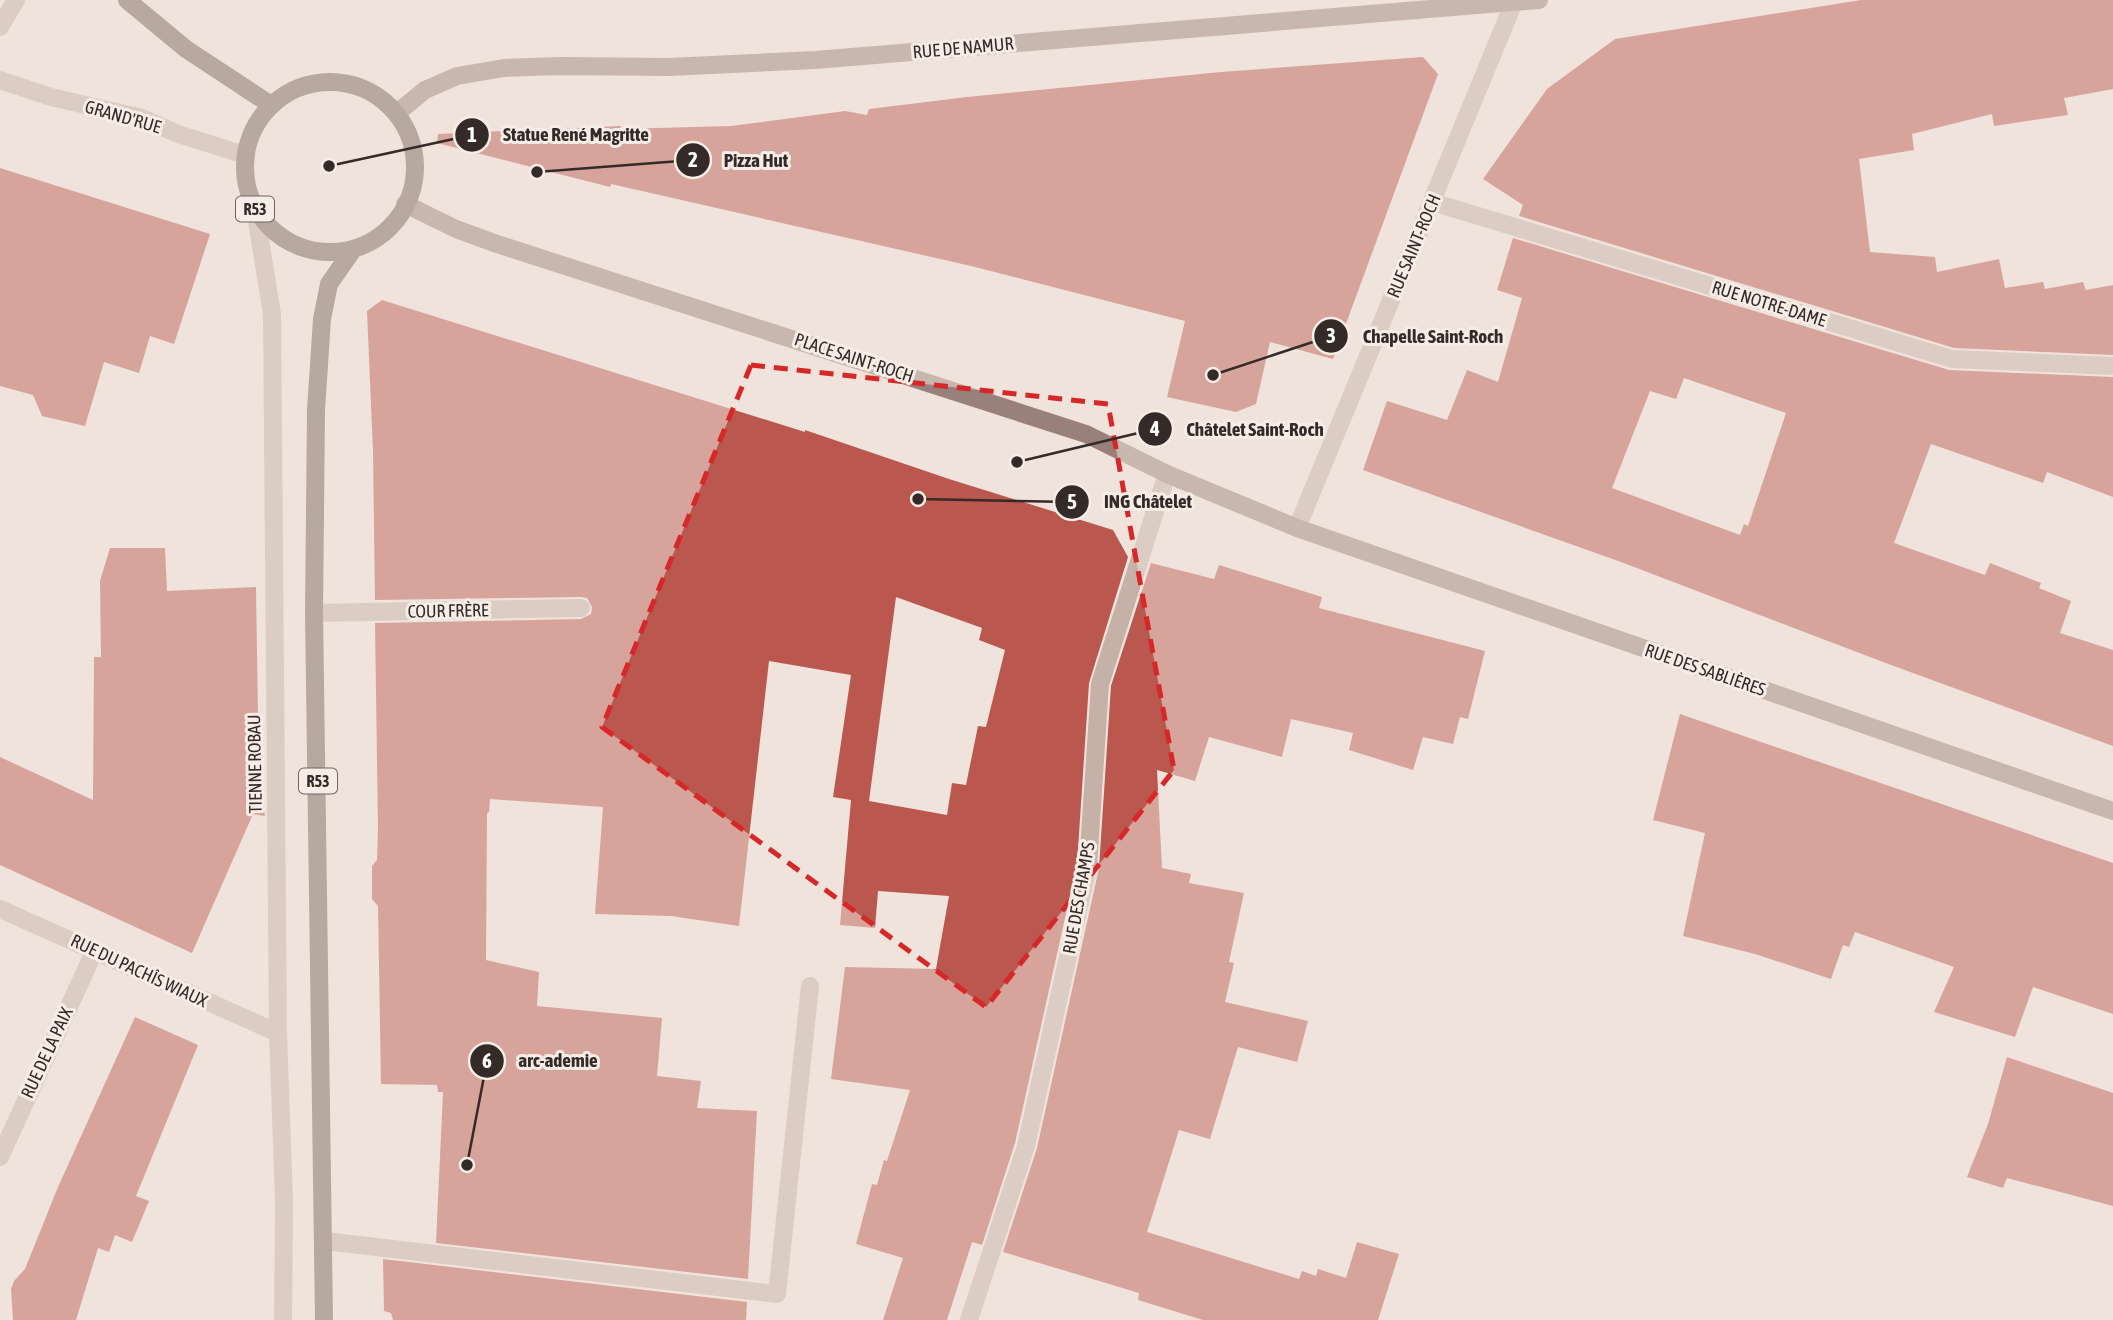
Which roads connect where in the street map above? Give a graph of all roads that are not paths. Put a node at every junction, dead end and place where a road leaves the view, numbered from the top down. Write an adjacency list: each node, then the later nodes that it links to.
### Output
1 (16, 0): 5 (street)
2 (127, 0): 7 (main road)
3 (1539, 0): 4 (main road, RUE DE NAMUR)
4 (1514, 2): 8 (main road, RUE DE NAMUR); 10 (street, RUE SAINT-ROCH)
5 (0, 27)
6 (0, 80): 9 (street, GRAND'RUE)
7 (271, 106): 8 (main road, R53); 9 (main road, R53)
8 (397, 113): 11 (main road, R53)
9 (245, 155): 12 (main road, R53)
10 (1432, 202): 14 (street, RUE NOTRE-DAME); 16 (street, RUE SAINT-ROCH)
11 (405, 204): 13 (main road, R53); 15 (main road, PLACE SAINT-ROCH)
12 (255, 209): 13 (main road, R53); 23 (street, TIENNE ROBAU)
13 (352, 251): 18 (main road, R53)
14 (2113, 366)
15 (1167, 474): 16 (main road, PLACE SAINT-ROCH); 28 (street, RUE DES CHAMPS)
16 (1297, 528): 19 (main road, RUE DES SABLIÈRES)
17 (581, 608): 18 (street, COUR FRÈRE)
18 (314, 613): 25 (main road, R53)
19 (2113, 811)
20 (0, 909): 21 (street, RUE DU PACHÎS WIAUX)
21 (95, 950): 23 (street, RUE DU PACHÎS WIAUX); 24 (street, RUE DE LA PAIX)
22 (810, 986): 25 (street)
23 (278, 1033): 26 (street, TIENNE ROBAU)
24 (0, 1157)
25 (325, 1241): 27 (main road, R53)
26 (283, 1320)
27 (324, 1320)
28 (970, 1320)

